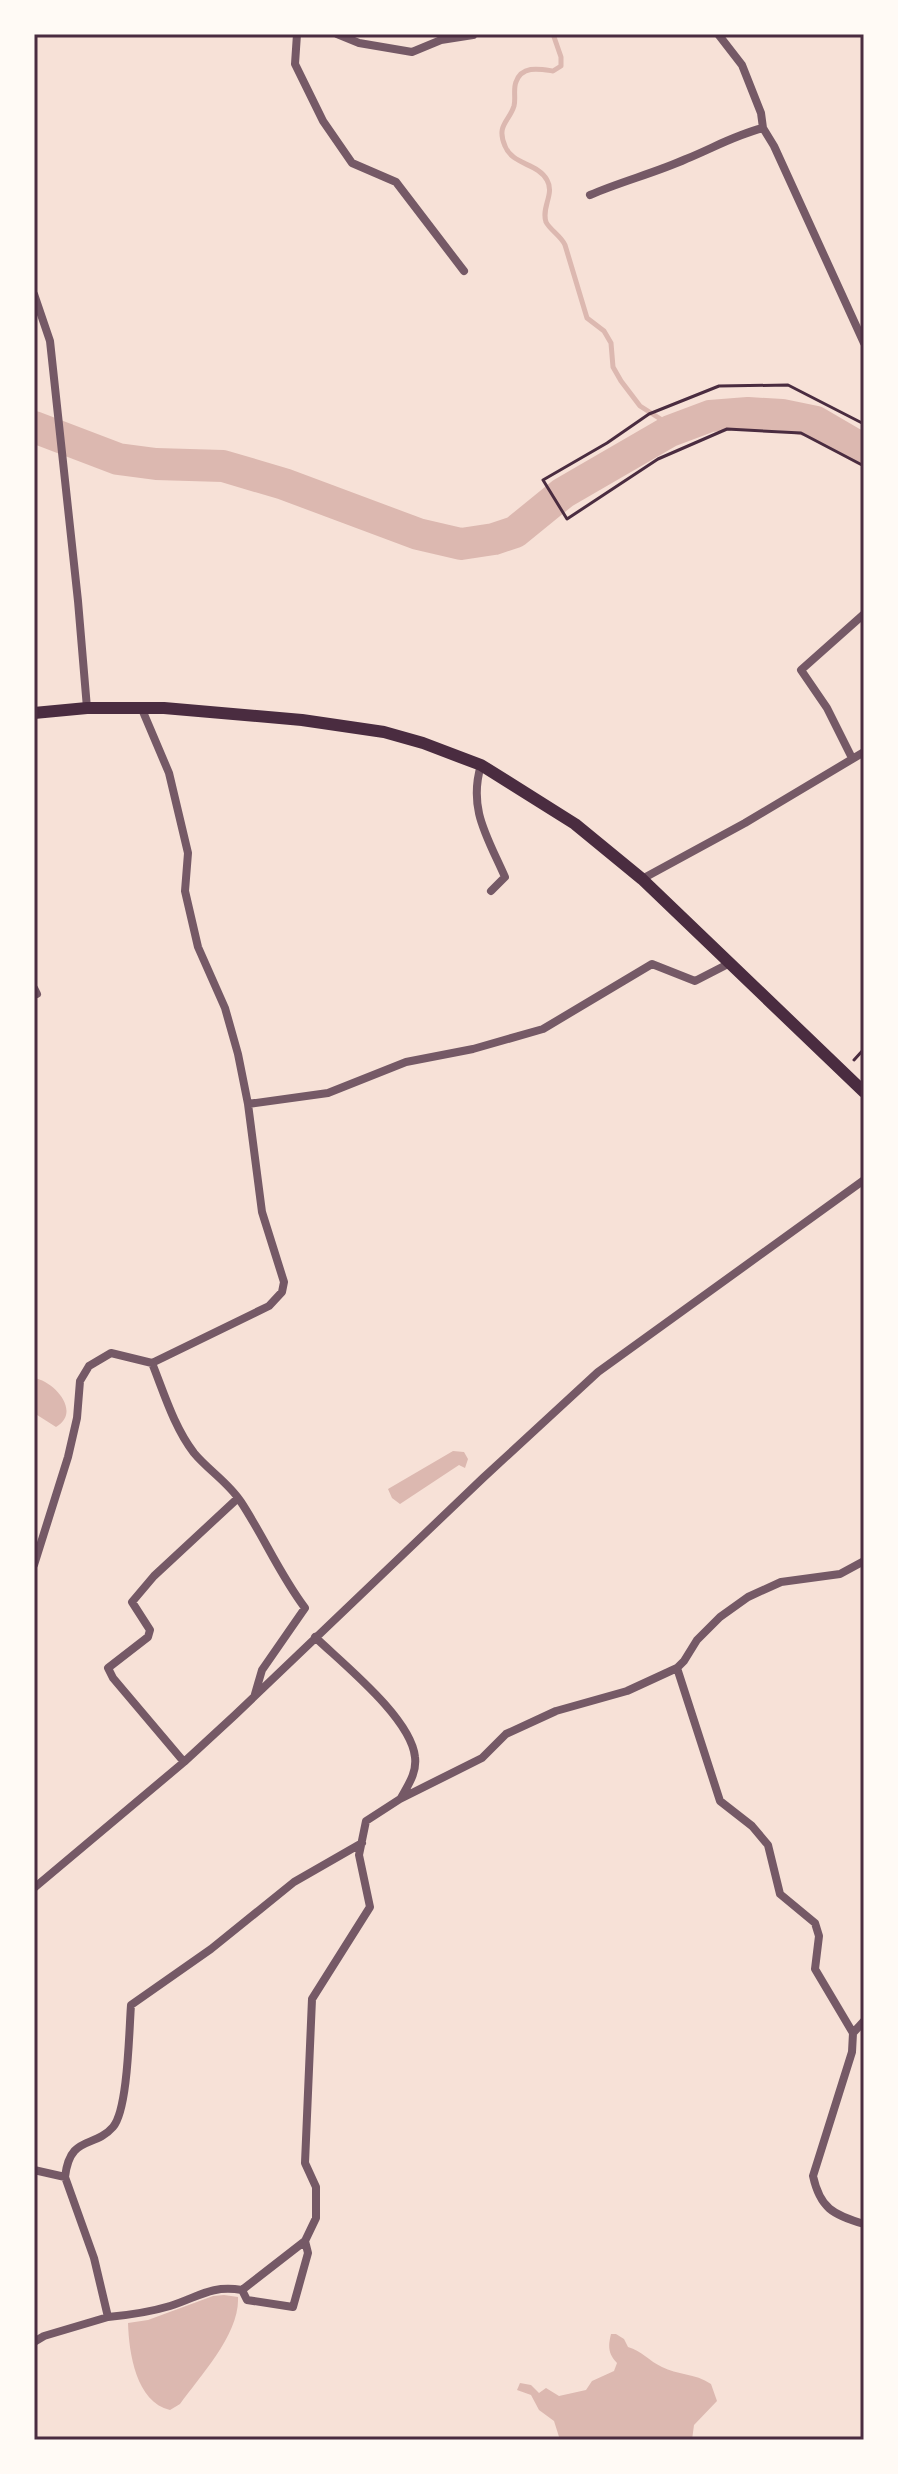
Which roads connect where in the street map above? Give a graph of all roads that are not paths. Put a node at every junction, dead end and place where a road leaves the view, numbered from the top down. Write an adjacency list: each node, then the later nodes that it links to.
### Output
1 (297, 34): 7 (street)
2 (337, 34): 4 (street)
3 (718, 34): 5 (street)
4 (473, 35)
5 (763, 128): 6 (street); 9 (street)
6 (590, 195)
7 (464, 271)
8 (34, 294): 12 (street)
9 (864, 343)
10 (864, 614): 15 (street)
11 (141, 707): 12 (main road); 16 (main road); 21 (street)
12 (87, 708): 13 (main road)
13 (34, 713)
14 (864, 752): 15 (street)
15 (852, 758): 17 (street)
16 (481, 765): 17 (main road); 18 (street)
17 (642, 879): 19 (main road)
18 (491, 891)
19 (730, 963): 20 (main road); 21 (street)
20 (864, 1092)
21 (248, 1104): 23 (street)
22 (864, 1180): 27 (street)
23 (152, 1363): 24 (street); 26 (street)
24 (238, 1498): 29 (street); 30 (street)
25 (864, 1561): 28 (street)
26 (34, 1565)
27 (315, 1637): 29 (street); 31 (street)
28 (677, 1668): 31 (street); 35 (street)
29 (255, 1694): 30 (street)
30 (184, 1762): 33 (street)
31 (400, 1799): 32 (street)
32 (362, 1843): 37 (street); 39 (street)
33 (34, 1888)
34 (864, 2021): 35 (street)
35 (853, 2033): 38 (street)
36 (34, 2170): 37 (street)
37 (65, 2177): 41 (street)
38 (864, 2224)
39 (305, 2241): 40 (street); 40 (street)
40 (242, 2290): 41 (street)
41 (108, 2317): 42 (street)
42 (34, 2342)

